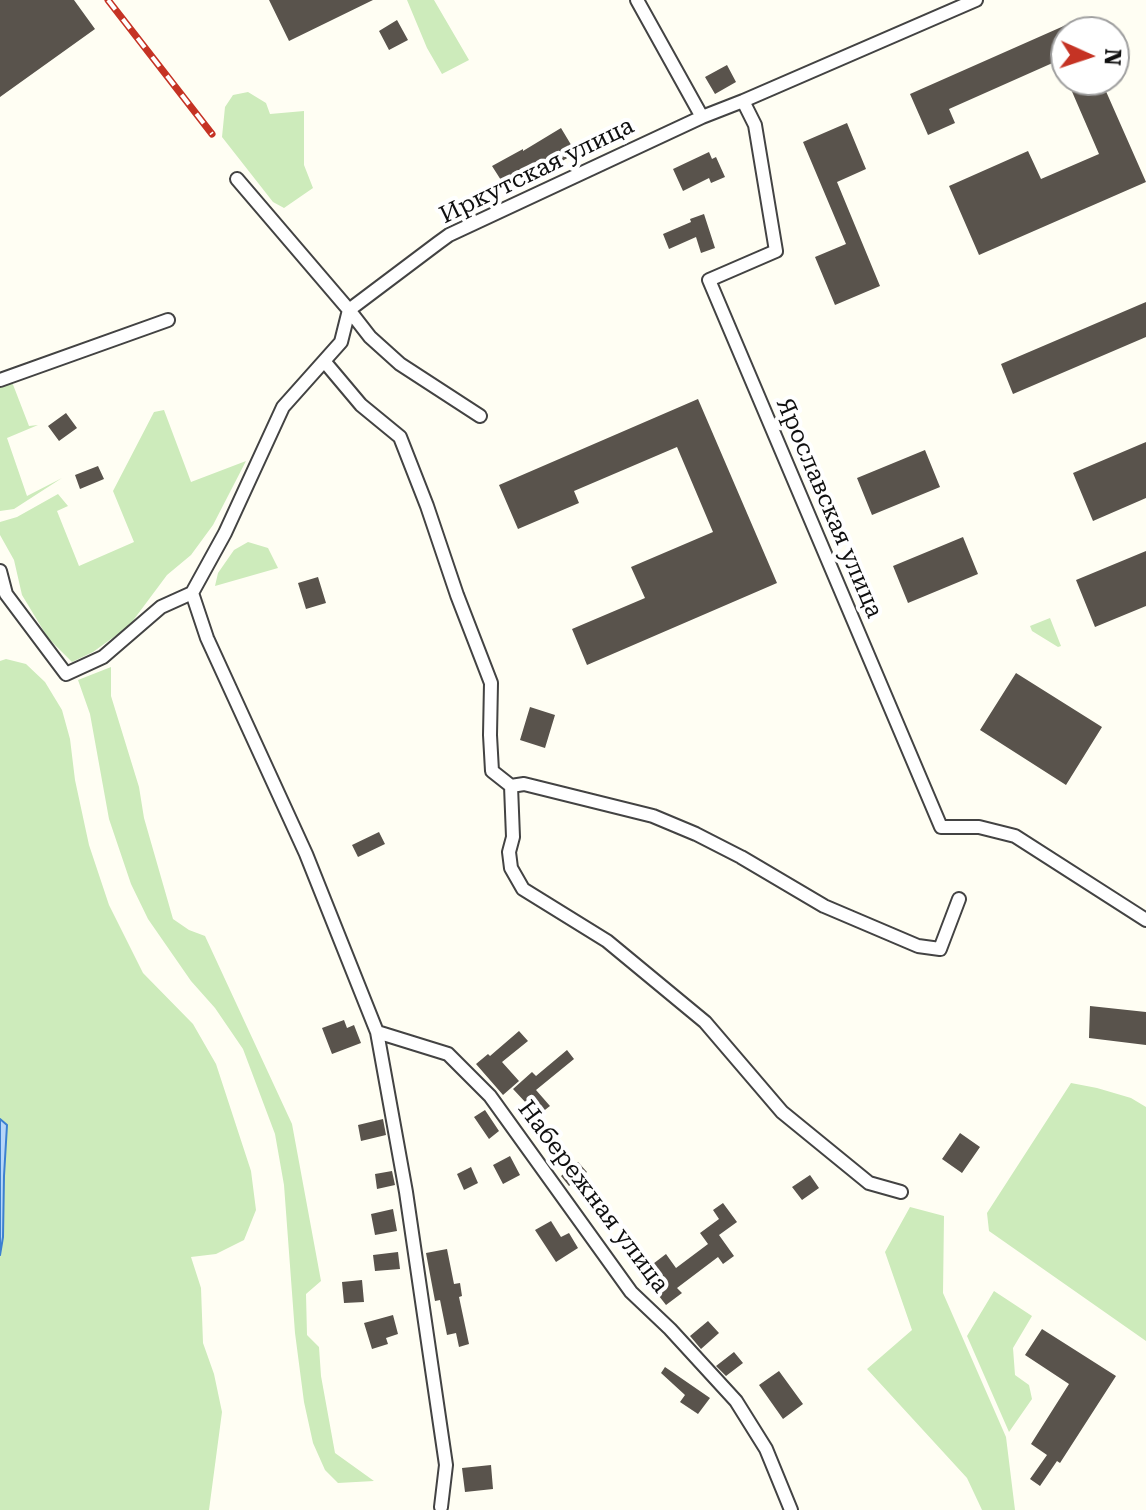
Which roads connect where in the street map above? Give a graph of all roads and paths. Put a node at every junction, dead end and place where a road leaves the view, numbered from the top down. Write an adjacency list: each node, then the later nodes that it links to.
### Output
1 (637, 0): 4 (street)
2 (976, 0): 3 (street, Иркутская улица)
3 (743, 101): 4 (street, Иркутская улица); 17 (street, Ярославская улица)
4 (702, 117): 6 (street, Иркутская улица)
5 (237, 179): 6 (street)
6 (349, 310): 8 (street); 10 (street)
7 (168, 320): 9 (street)
8 (324, 361): 12 (street); 15 (street)
9 (0, 380)
10 (480, 416)
11 (0, 571): 13 (street)
12 (192, 593): 13 (street); 18 (street)
13 (6, 594): 14 (street)
14 (0, 608)
15 (511, 786): 16 (street); 19 (street)
16 (959, 899)
17 (1146, 920)
18 (377, 1032): 20 (street); 21 (street, Набережная улица)
19 (901, 1192)
20 (441, 1507)
21 (791, 1510)

